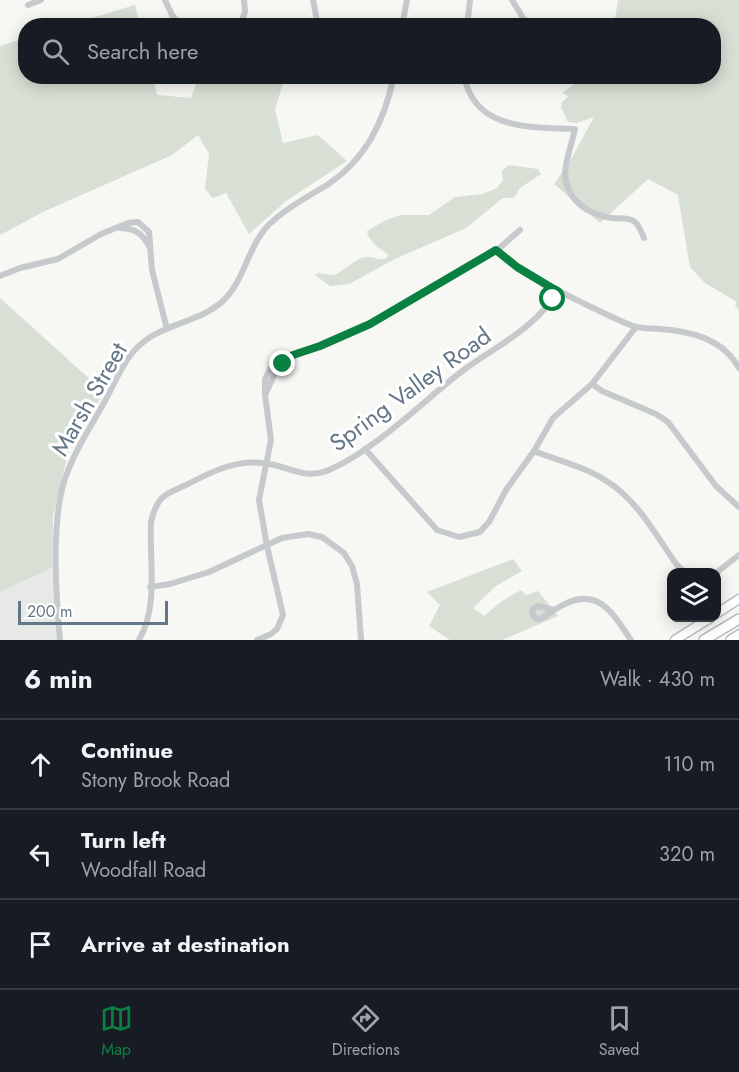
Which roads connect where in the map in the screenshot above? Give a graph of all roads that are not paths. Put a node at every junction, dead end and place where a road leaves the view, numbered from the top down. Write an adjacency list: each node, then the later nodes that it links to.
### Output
1 (41, 0): 8 (street)
2 (165, 0): 9 (street)
3 (244, 0): 10 (street)
4 (313, 0): 11 (street)
5 (407, 0): 12 (street)
6 (470, 0): 13 (street)
7 (512, 0): 14 (street)
8 (28, 5)
9 (175, 18)
10 (243, 18)
11 (316, 18)
12 (404, 18)
13 (468, 18)
14 (524, 18)
15 (392, 84): 23 (street, Marsh Street)
16 (467, 84): 18 (street)
17 (520, 230): 19 (street)
18 (644, 238)
19 (496, 250): 21 (street); 28 (street)
20 (0, 276): 23 (street)
21 (557, 291): 22 (street); 26 (street, Spring Valley Road)
22 (636, 327): 24 (street); 25 (street)
23 (167, 329): 41 (street, Marsh Street)
24 (739, 368)
25 (592, 384): 27 (street); 29 (street)
26 (365, 449): 27 (street); 28 (street, Spring Valley Road)
27 (534, 451): 32 (street)
28 (267, 463): 30 (street); 34 (street, Spring Valley Road)
29 (739, 507)
30 (267, 546): 34 (street); 43 (street); 44 (street)
31 (739, 555): 33 (street)
32 (680, 568)
33 (721, 570)
34 (150, 587): 42 (street, Spring Valley Road)
35 (739, 599): 37 (main road)
36 (554, 610): 45 (street)
37 (721, 611)
38 (738, 619): 47 (highway)
39 (704, 622): 46 (main road)
40 (739, 635): 48 (highway)
41 (60, 640)
42 (138, 640)
43 (257, 640)
44 (361, 640)
45 (631, 640)
46 (675, 640)
47 (704, 640)
48 (731, 640)

